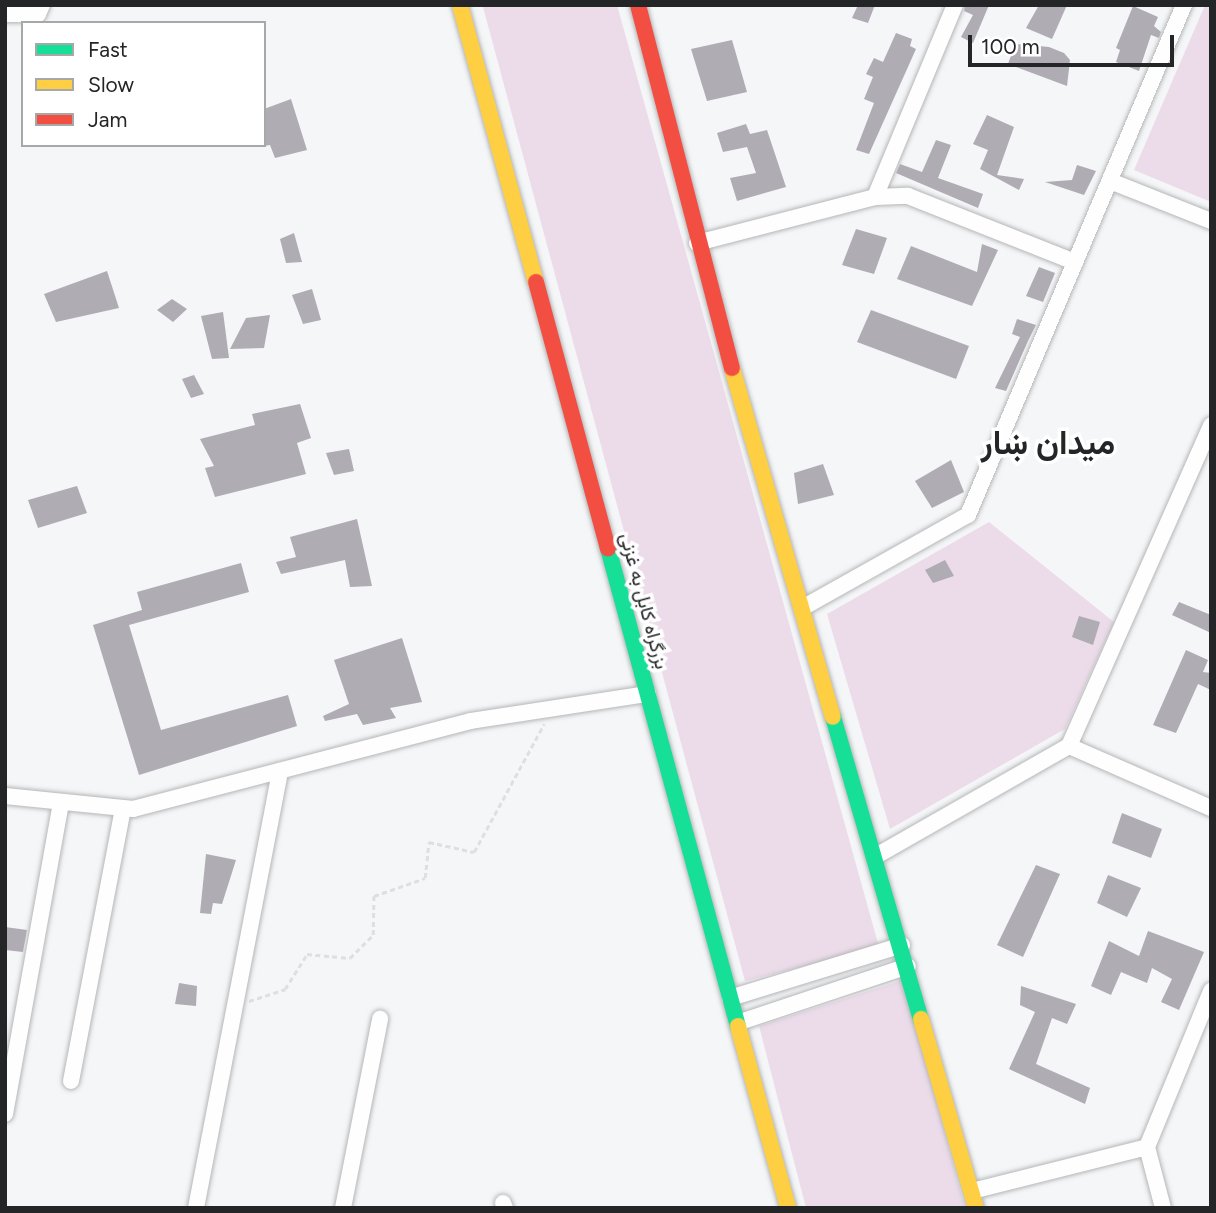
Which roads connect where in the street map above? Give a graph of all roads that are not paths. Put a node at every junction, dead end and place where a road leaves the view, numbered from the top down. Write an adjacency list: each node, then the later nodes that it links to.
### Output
1 (42, 5): 6 (street)
2 (460, 5): 14 (main road, بزرگراه کابل به غزنی)
3 (638, 5): 10 (main road)
4 (955, 5): 8 (street)
5 (1184, 5): 7 (street)
6 (5, 15)
7 (1110, 181): 9 (street); 11 (street)
8 (875, 197): 10 (street); 11 (street)
9 (1211, 220)
10 (697, 243): 13 (main road)
11 (1075, 262): 13 (street)
12 (1211, 425): 15 (street)
13 (802, 608): 21 (main road)
14 (648, 694): 16 (street); 25 (main road, بزرگراه کابل به غزنی)
15 (1069, 746): 19 (street); 21 (street)
16 (280, 771): 20 (street); 32 (street)
17 (5, 796): 18 (street)
18 (61, 802): 20 (street); 29 (street)
19 (1211, 807)
20 (123, 808): 28 (street)
21 (876, 856): 22 (main road)
22 (902, 945): 23 (main road); 25 (street)
23 (908, 967): 27 (street); 31 (main road)
24 (1211, 992): 30 (street)
25 (730, 998): 27 (main road, بزرگراه کابل به غزنی)
26 (380, 1019): 33 (street)
27 (737, 1023): 34 (main road, بزرگراه کابل به غزنی)
28 (71, 1081)
29 (5, 1114)
30 (1147, 1147): 31 (street); 36 (street)
31 (972, 1191): 35 (main road)
32 (196, 1208)
33 (344, 1208)
34 (788, 1208)
35 (976, 1208)
36 (1163, 1208)

